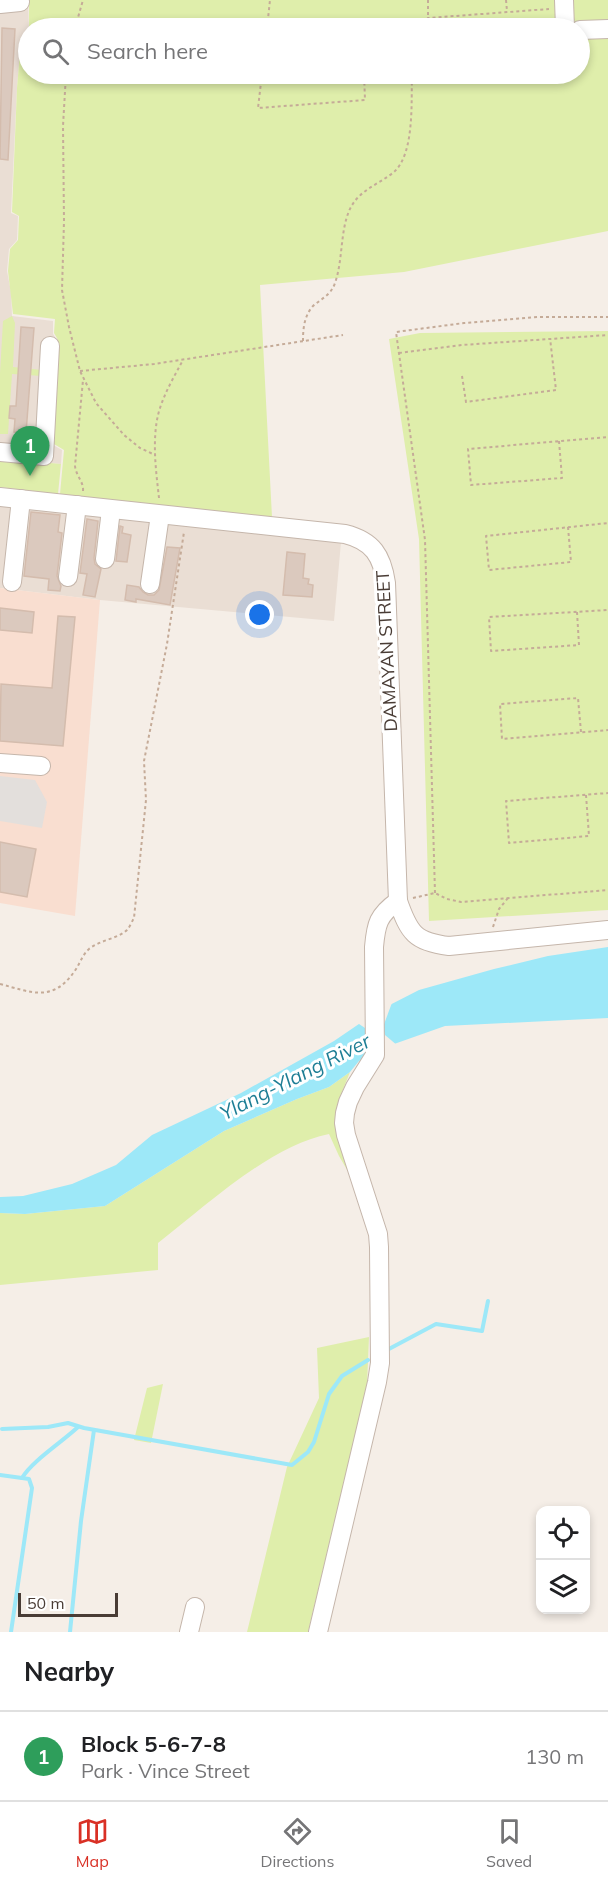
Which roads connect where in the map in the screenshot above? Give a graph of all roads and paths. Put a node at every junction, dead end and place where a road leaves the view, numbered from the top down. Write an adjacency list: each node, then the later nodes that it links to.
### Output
1 (83, 0): 9 (path)
2 (270, 0): 10 (path)
3 (428, 0): 11 (path)
4 (506, 0): 8 (path)
5 (21, 2): 6 (street)
6 (0, 4)
7 (564, 5): 8 (path)
8 (507, 11): 11 (path)
9 (78, 18)
10 (268, 18)
11 (428, 18)
12 (608, 29): 13 (street)
13 (590, 30)
14 (65, 84): 26 (path)
15 (261, 84): 16 (path)
16 (364, 84)
17 (412, 84): 22 (path)
18 (608, 317): 24 (path)
19 (343, 335): 22 (path)
20 (608, 335): 21 (path)
21 (550, 338): 24 (path); 27 (path)
22 (303, 341): 25 (path)
23 (50, 346): 31 (street)
24 (399, 353): 54 (path)
25 (183, 360): 26 (path); 32 (path)
26 (80, 370): 28 (path)
27 (462, 376)
28 (83, 380): 32 (path); 35 (path)
29 (608, 437): 30 (path)
30 (559, 441): 30 (path)
31 (0, 452)
32 (155, 454): 37 (path)
33 (0, 497): 34 (street, DAMAYAN STREET)
34 (21, 499): 35 (street, DAMAYAN STREET); 43 (street)
35 (77, 506): 36 (street, DAMAYAN STREET); 42 (street)
36 (111, 510): 37 (street, DAMAYAN STREET); 41 (street)
37 (160, 515): 38 (street, DAMAYAN STREET); 44 (street)
38 (187, 518): 56 (street, DAMAYAN STREET); 59 (path)
39 (608, 523): 40 (path)
40 (568, 527): 40 (path)
41 (105, 559)
42 (68, 578)
43 (12, 582)
44 (150, 584)
45 (608, 610): 46 (path)
46 (578, 612): 46 (path)
47 (608, 730): 48 (path)
48 (581, 732): 48 (path)
49 (0, 763): 50 (street)
50 (41, 766)
51 (608, 793): 52 (path)
52 (586, 795): 52 (path)
53 (608, 890): 55 (path)
54 (435, 893): 55 (path); 56 (path)
55 (508, 898): 58 (path)
56 (398, 901): 58 (street, DAMAYAN STREET); 62 (street)
57 (608, 930): 58 (street, DAMAYAN STREET)
58 (492, 942)
59 (0, 984)
60 (195, 1607): 61 (street)
61 (189, 1632)
62 (318, 1632)

